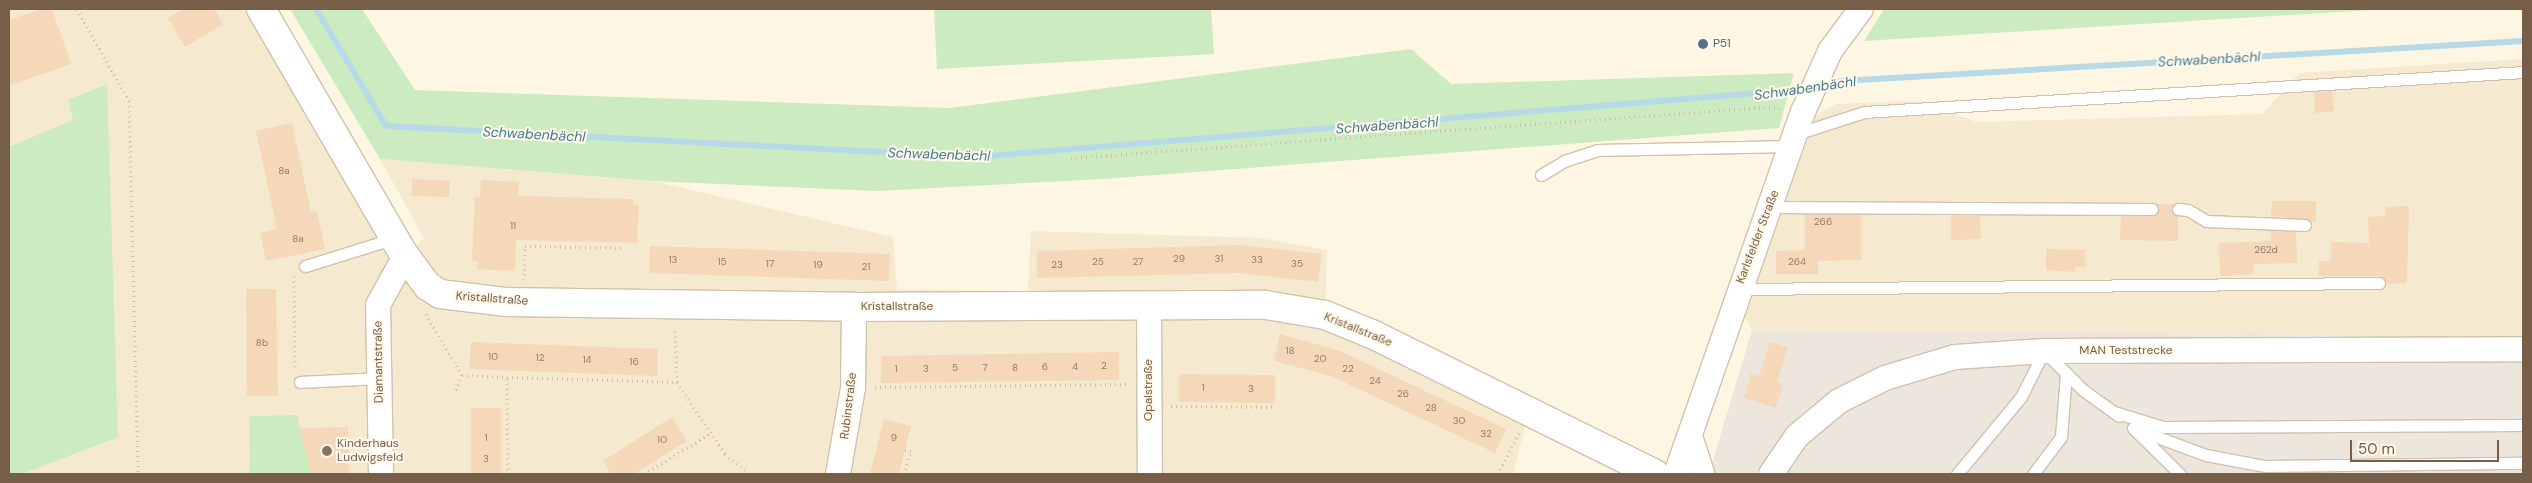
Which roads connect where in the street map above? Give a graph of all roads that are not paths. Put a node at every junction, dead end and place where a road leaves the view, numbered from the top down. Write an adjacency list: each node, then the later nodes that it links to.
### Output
1 (261, 9): 10 (street, Kristallstraße)
2 (1861, 9): 4 (street, Karlsfelder Straße)
3 (2523, 72): 4 (lane)
4 (1794, 140): 5 (lane); 6 (street, Karlsfelder Straße)
5 (1541, 175)
6 (1771, 206): 7 (lane); 13 (street, Karlsfelder Straße)
7 (2152, 209)
8 (2178, 210): 9 (lane)
9 (2305, 226)
10 (407, 257): 11 (lane); 15 (street, Kristallstraße); 19 (street, Diamantstraße)
11 (306, 266)
12 (2379, 283): 13 (lane)
13 (1738, 290): 24 (street, Karlsfelder Straße)
14 (1148, 306): 15 (street, Kristallstraße); 28 (street, Opalstraße); 29 (street, Kristallstraße)
15 (854, 307): 27 (street, Rubinstraße)
16 (2523, 349): 17 (street, MAN Teststrecke)
17 (2044, 351): 18 (lane); 32 (street, MAN Teststrecke); 33 (lane)
18 (2066, 373): 21 (lane); 34 (lane)
19 (379, 378): 20 (lane); 26 (street, Diamantstraße)
20 (300, 382)
21 (2114, 412): 22 (lane); 23 (lane)
22 (2523, 425)
23 (2133, 428): 25 (lane); 35 (lane)
24 (1690, 436): 30 (street, Karlsfelder Straße); 31 (street)
25 (2523, 463)
26 (381, 474)
27 (838, 474)
28 (1150, 474)
29 (1655, 474)
30 (1676, 474)
31 (1702, 474)
32 (1771, 474)
33 (1957, 474)
34 (2033, 474)
35 (2180, 474)

